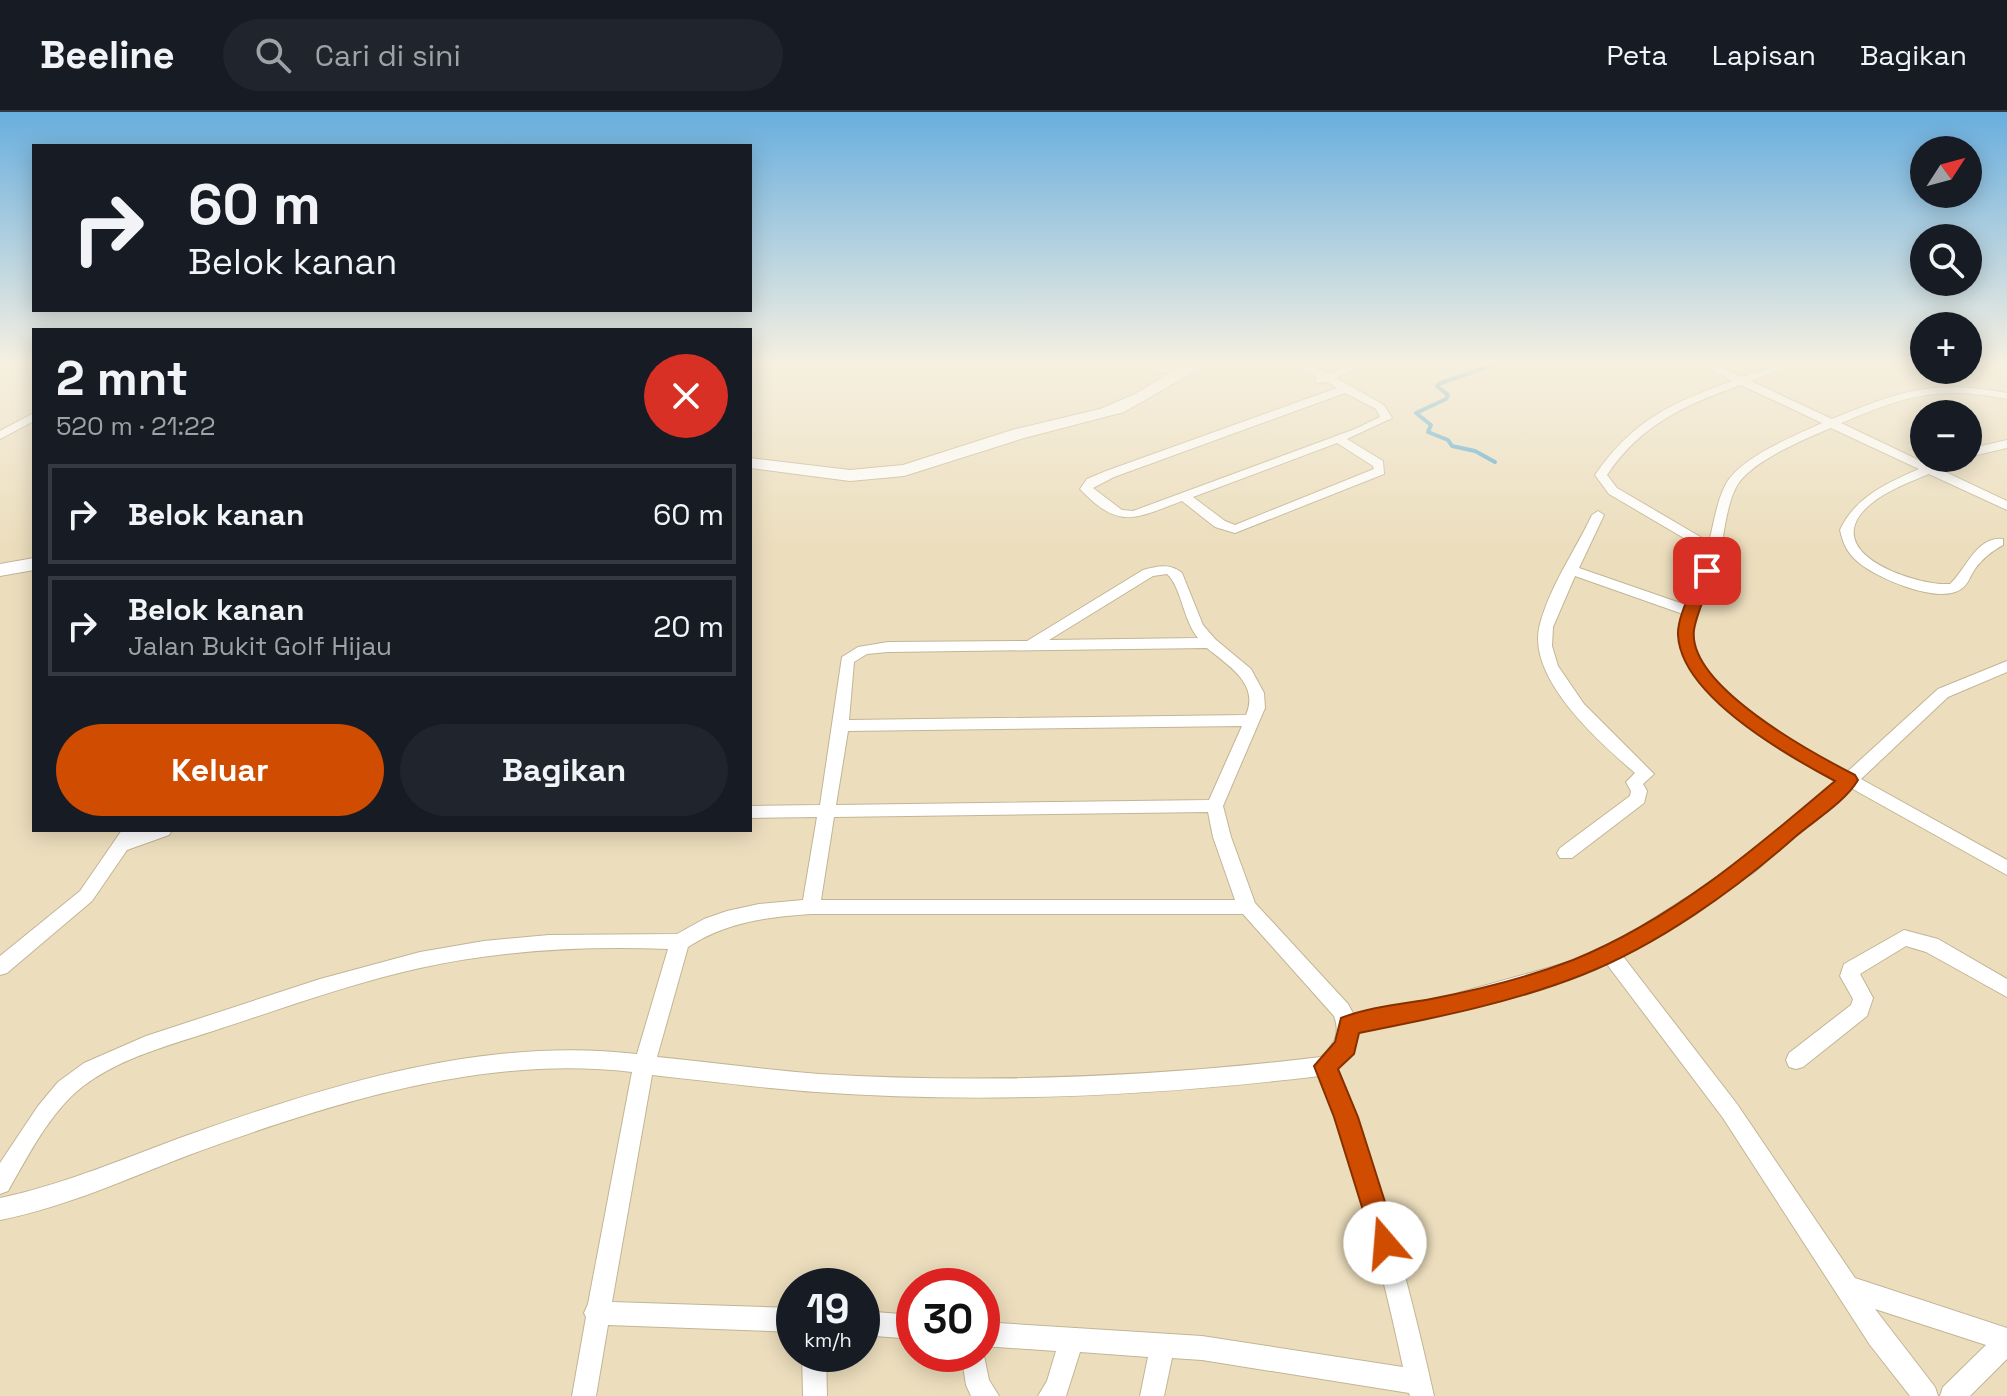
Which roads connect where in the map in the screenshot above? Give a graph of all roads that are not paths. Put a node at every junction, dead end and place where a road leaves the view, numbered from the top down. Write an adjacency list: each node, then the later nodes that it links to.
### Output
1 (19, 425): 8 (street)
2 (1051, 425): 13 (main road)
3 (1245, 425): 16 (street)
4 (1374, 425): 9 (street)
5 (1644, 425): 20 (street)
6 (1830, 425): 20 (street)
7 (1834, 425): 12 (street)
8 (0, 436)
9 (1338, 439): 16 (street); 16 (street)
10 (2007, 444): 11 (street)
11 (1982, 450)
12 (1910, 461)
13 (752, 463)
14 (1924, 472): 19 (street)
15 (1932, 472): 17 (street)
16 (1184, 497)
17 (2007, 506)
18 (1598, 515): 22 (street)
19 (2004, 540)
20 (1715, 551): 24 (street)
21 (32, 564): 23 (main road)
22 (1569, 569): 24 (street); 36 (street)
23 (0, 570)
24 (1691, 612): 30 (street)
25 (1209, 643): 26 (street); 26 (street); 28 (street)
26 (1032, 644): 29 (street)
27 (2007, 666): 30 (street)
28 (1252, 720): 29 (street); 31 (street)
29 (841, 726): 33 (street)
30 (1849, 780): 37 (street); 41 (street)
31 (1215, 806): 33 (street); 39 (street)
32 (752, 812): 33 (street)
33 (826, 812): 38 (street)
34 (152, 832): 35 (street)
35 (126, 837): 42 (street)
36 (1566, 853)
37 (2007, 868)
38 (811, 907): 39 (street); 40 (street)
39 (1247, 907): 44 (street)
40 (680, 942): 46 (street); 48 (street)
41 (1609, 952): 44 (street); 50 (street)
42 (0, 967)
43 (2007, 989): 45 (street)
44 (1349, 1025): 47 (street)
45 (1796, 1060)
46 (644, 1065): 47 (street); 49 (street); 51 (street)
47 (1326, 1066): 59 (street)
48 (0, 1183)
49 (0, 1209)
50 (1848, 1288): 54 (street); 65 (street)
51 (596, 1313): 52 (street); 60 (street)
52 (776, 1319)
53 (1000, 1336): 55 (street)
54 (2007, 1341): 66 (street)
55 (1071, 1342): 56 (street); 63 (street)
56 (1163, 1345): 59 (street); 64 (street)
57 (814, 1372): 61 (street)
58 (976, 1372): 62 (street)
59 (1420, 1389)
60 (584, 1396)
61 (815, 1396)
62 (987, 1396)
63 (1050, 1396)
64 (1152, 1396)
65 (1926, 1396)
66 (1952, 1396)

